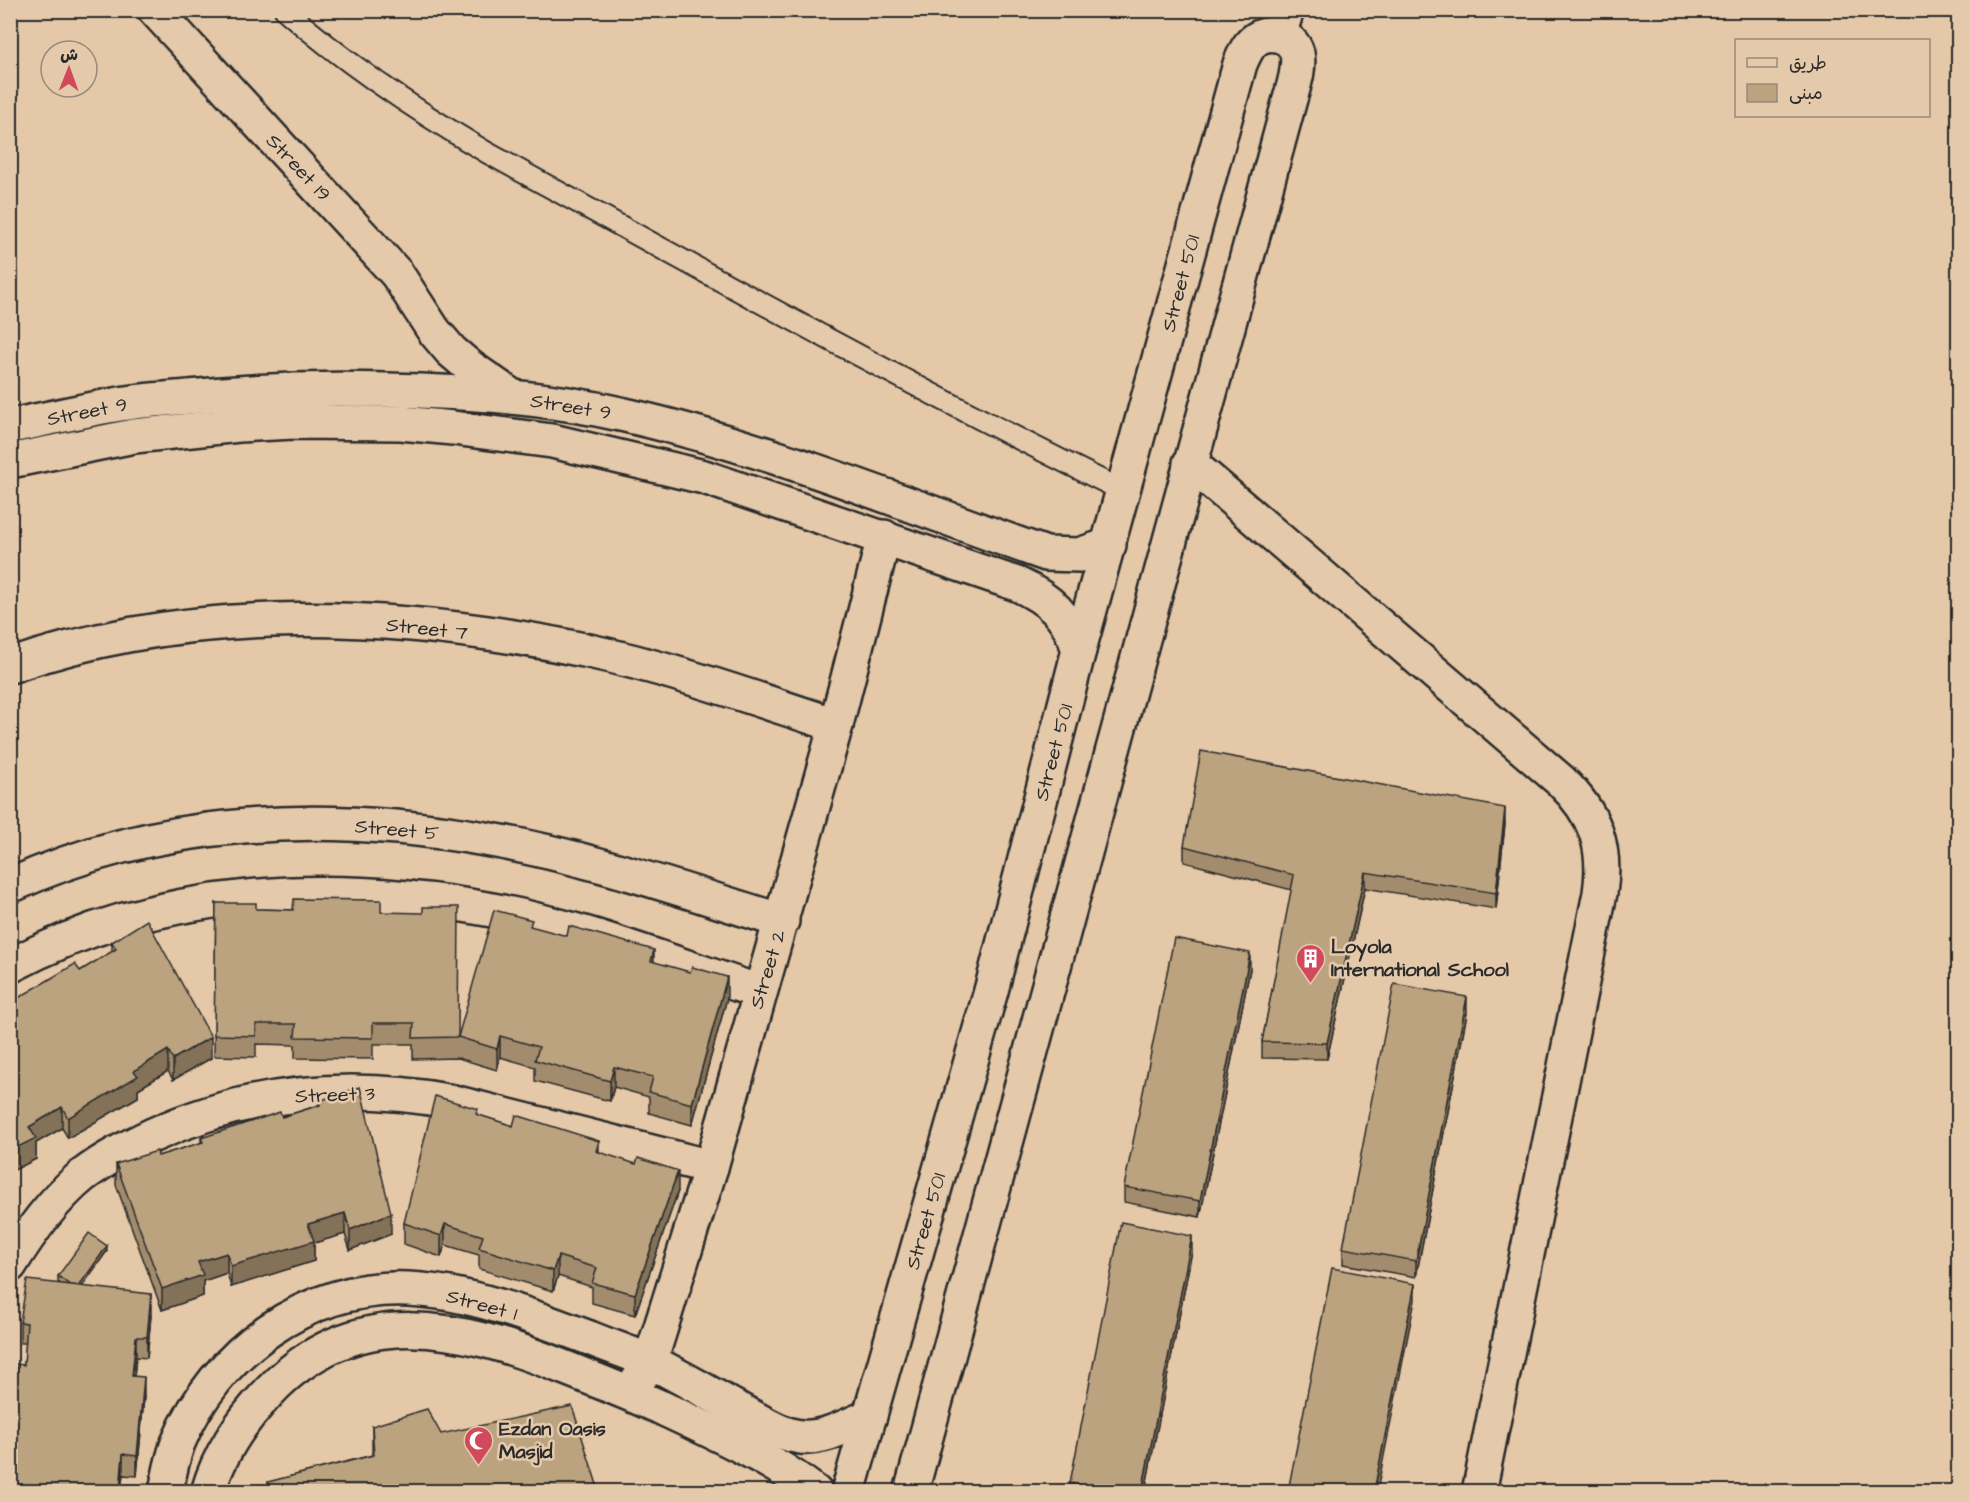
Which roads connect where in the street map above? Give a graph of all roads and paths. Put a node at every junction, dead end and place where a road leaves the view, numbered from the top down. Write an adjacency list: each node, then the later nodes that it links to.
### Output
1 (155, 10): 4 (street, Street 19)
2 (285, 10): 11 (lane)
3 (1283, 23): 10 (street, Street 501); 11 (street, Street 501)
4 (434, 331): 5 (street); 6 (street, Street 19)
5 (430, 391): 6 (street, Street 9); 7 (street, Street 9); 8 (street)
6 (514, 397): 13 (street, Street 9)
7 (10, 426)
8 (427, 426): 9 (street, Street 9); 12 (street, Street 9)
9 (10, 461)
10 (1190, 463): 30 (street, Street 501); 31 (street)
11 (1123, 491): 13 (street, Street 501)
12 (884, 537): 14 (street, Street 9); 16 (street, Street 2)
13 (1109, 545): 14 (street, Street 501)
14 (1079, 650): 25 (street, Street 501)
15 (10, 666): 16 (street, Street 7)
16 (836, 725): 18 (street, Street 2)
17 (10, 886): 18 (street, Street 5)
18 (782, 921): 20 (street, Street 2)
19 (10, 966): 20 (street)
20 (760, 992): 21 (street, Street 2)
21 (711, 1167): 22 (street, Street 3); 23 (street, Street 2)
22 (10, 1264)
23 (650, 1362): 24 (street, Street 2); 25 (street, Street 1); 26 (street, Street 1)
24 (630, 1394): 27 (street, Street 1); 28 (street, Street 1)
25 (870, 1416): 29 (street, Street 501)
26 (166, 1491)
27 (208, 1491)
28 (815, 1491)
29 (848, 1491)
30 (911, 1491)
31 (1479, 1491)

